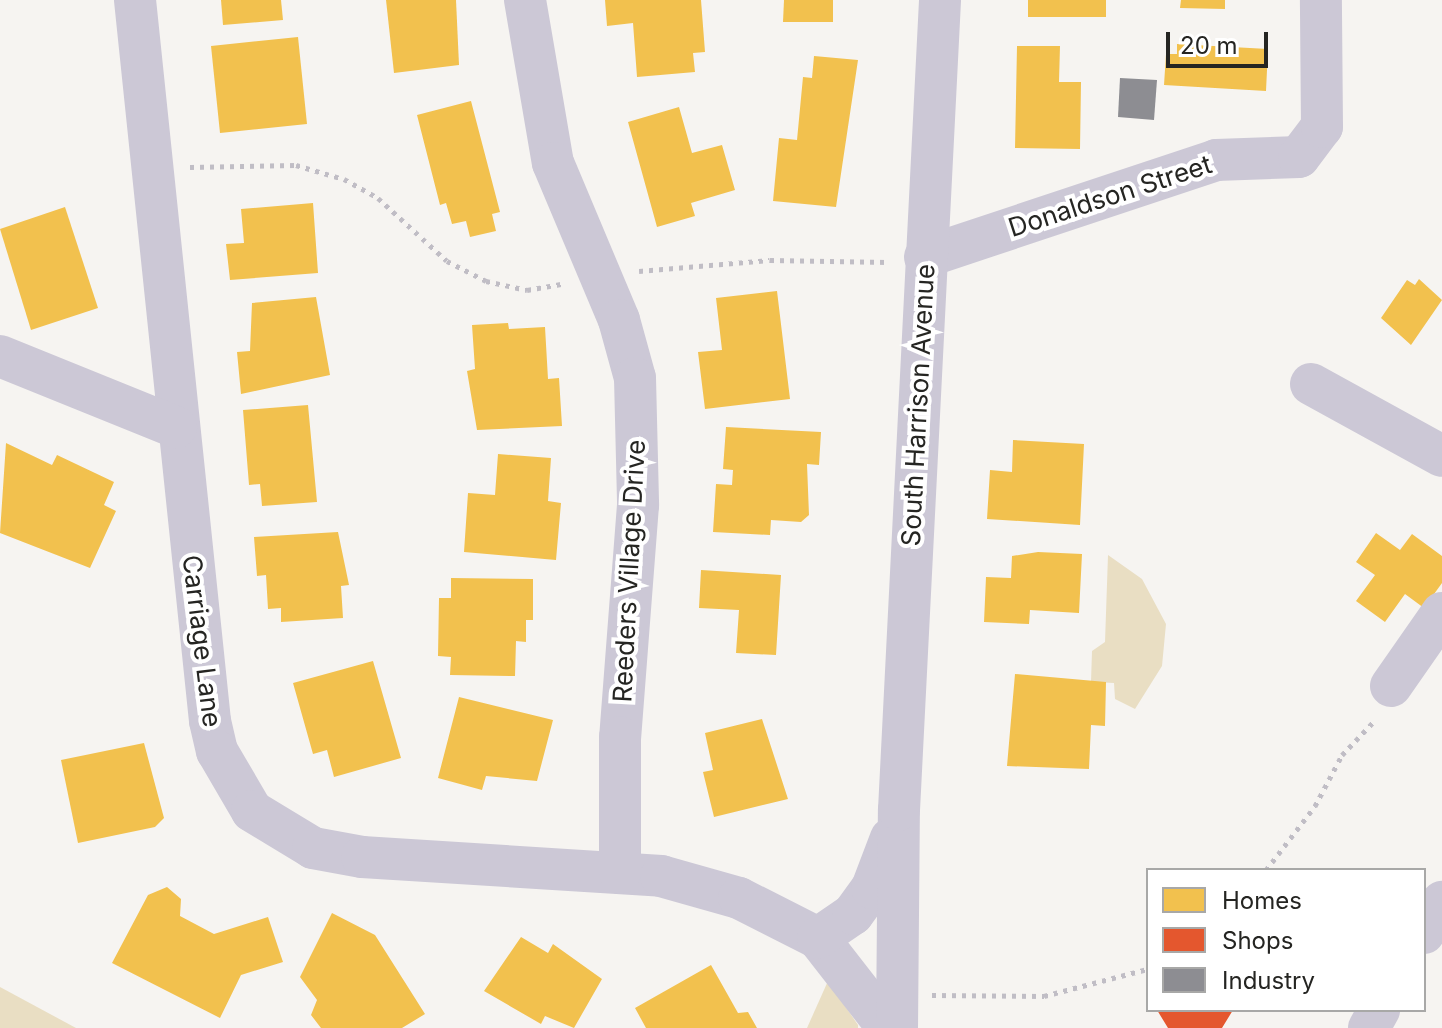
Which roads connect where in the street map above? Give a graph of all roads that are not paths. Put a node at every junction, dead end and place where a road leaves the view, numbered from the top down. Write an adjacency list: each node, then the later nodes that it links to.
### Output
1 (135, 0): 8 (street, Carriage Lane)
2 (525, 0): 13 (street, Reeders Village Drive)
3 (940, 0): 5 (street, South Harrison Avenue)
4 (1321, 0): 5 (street, Donaldson Street)
5 (925, 257): 12 (street, South Harrison Avenue)
6 (0, 356): 8 (street)
7 (1311, 384): 9 (street)
8 (176, 427): 13 (street, Carriage Lane)
9 (1442, 456)
10 (1442, 613): 11 (street)
11 (1391, 686)
12 (899, 810): 16 (street, South Harrison Avenue); 17 (street, South Harrison Avenue)
13 (620, 873): 16 (street, Carriage Lane)
14 (1442, 902): 15 (street)
15 (1426, 930)
16 (818, 938): 18 (street, Carriage Lane)
17 (907, 1012)
18 (888, 1028)

